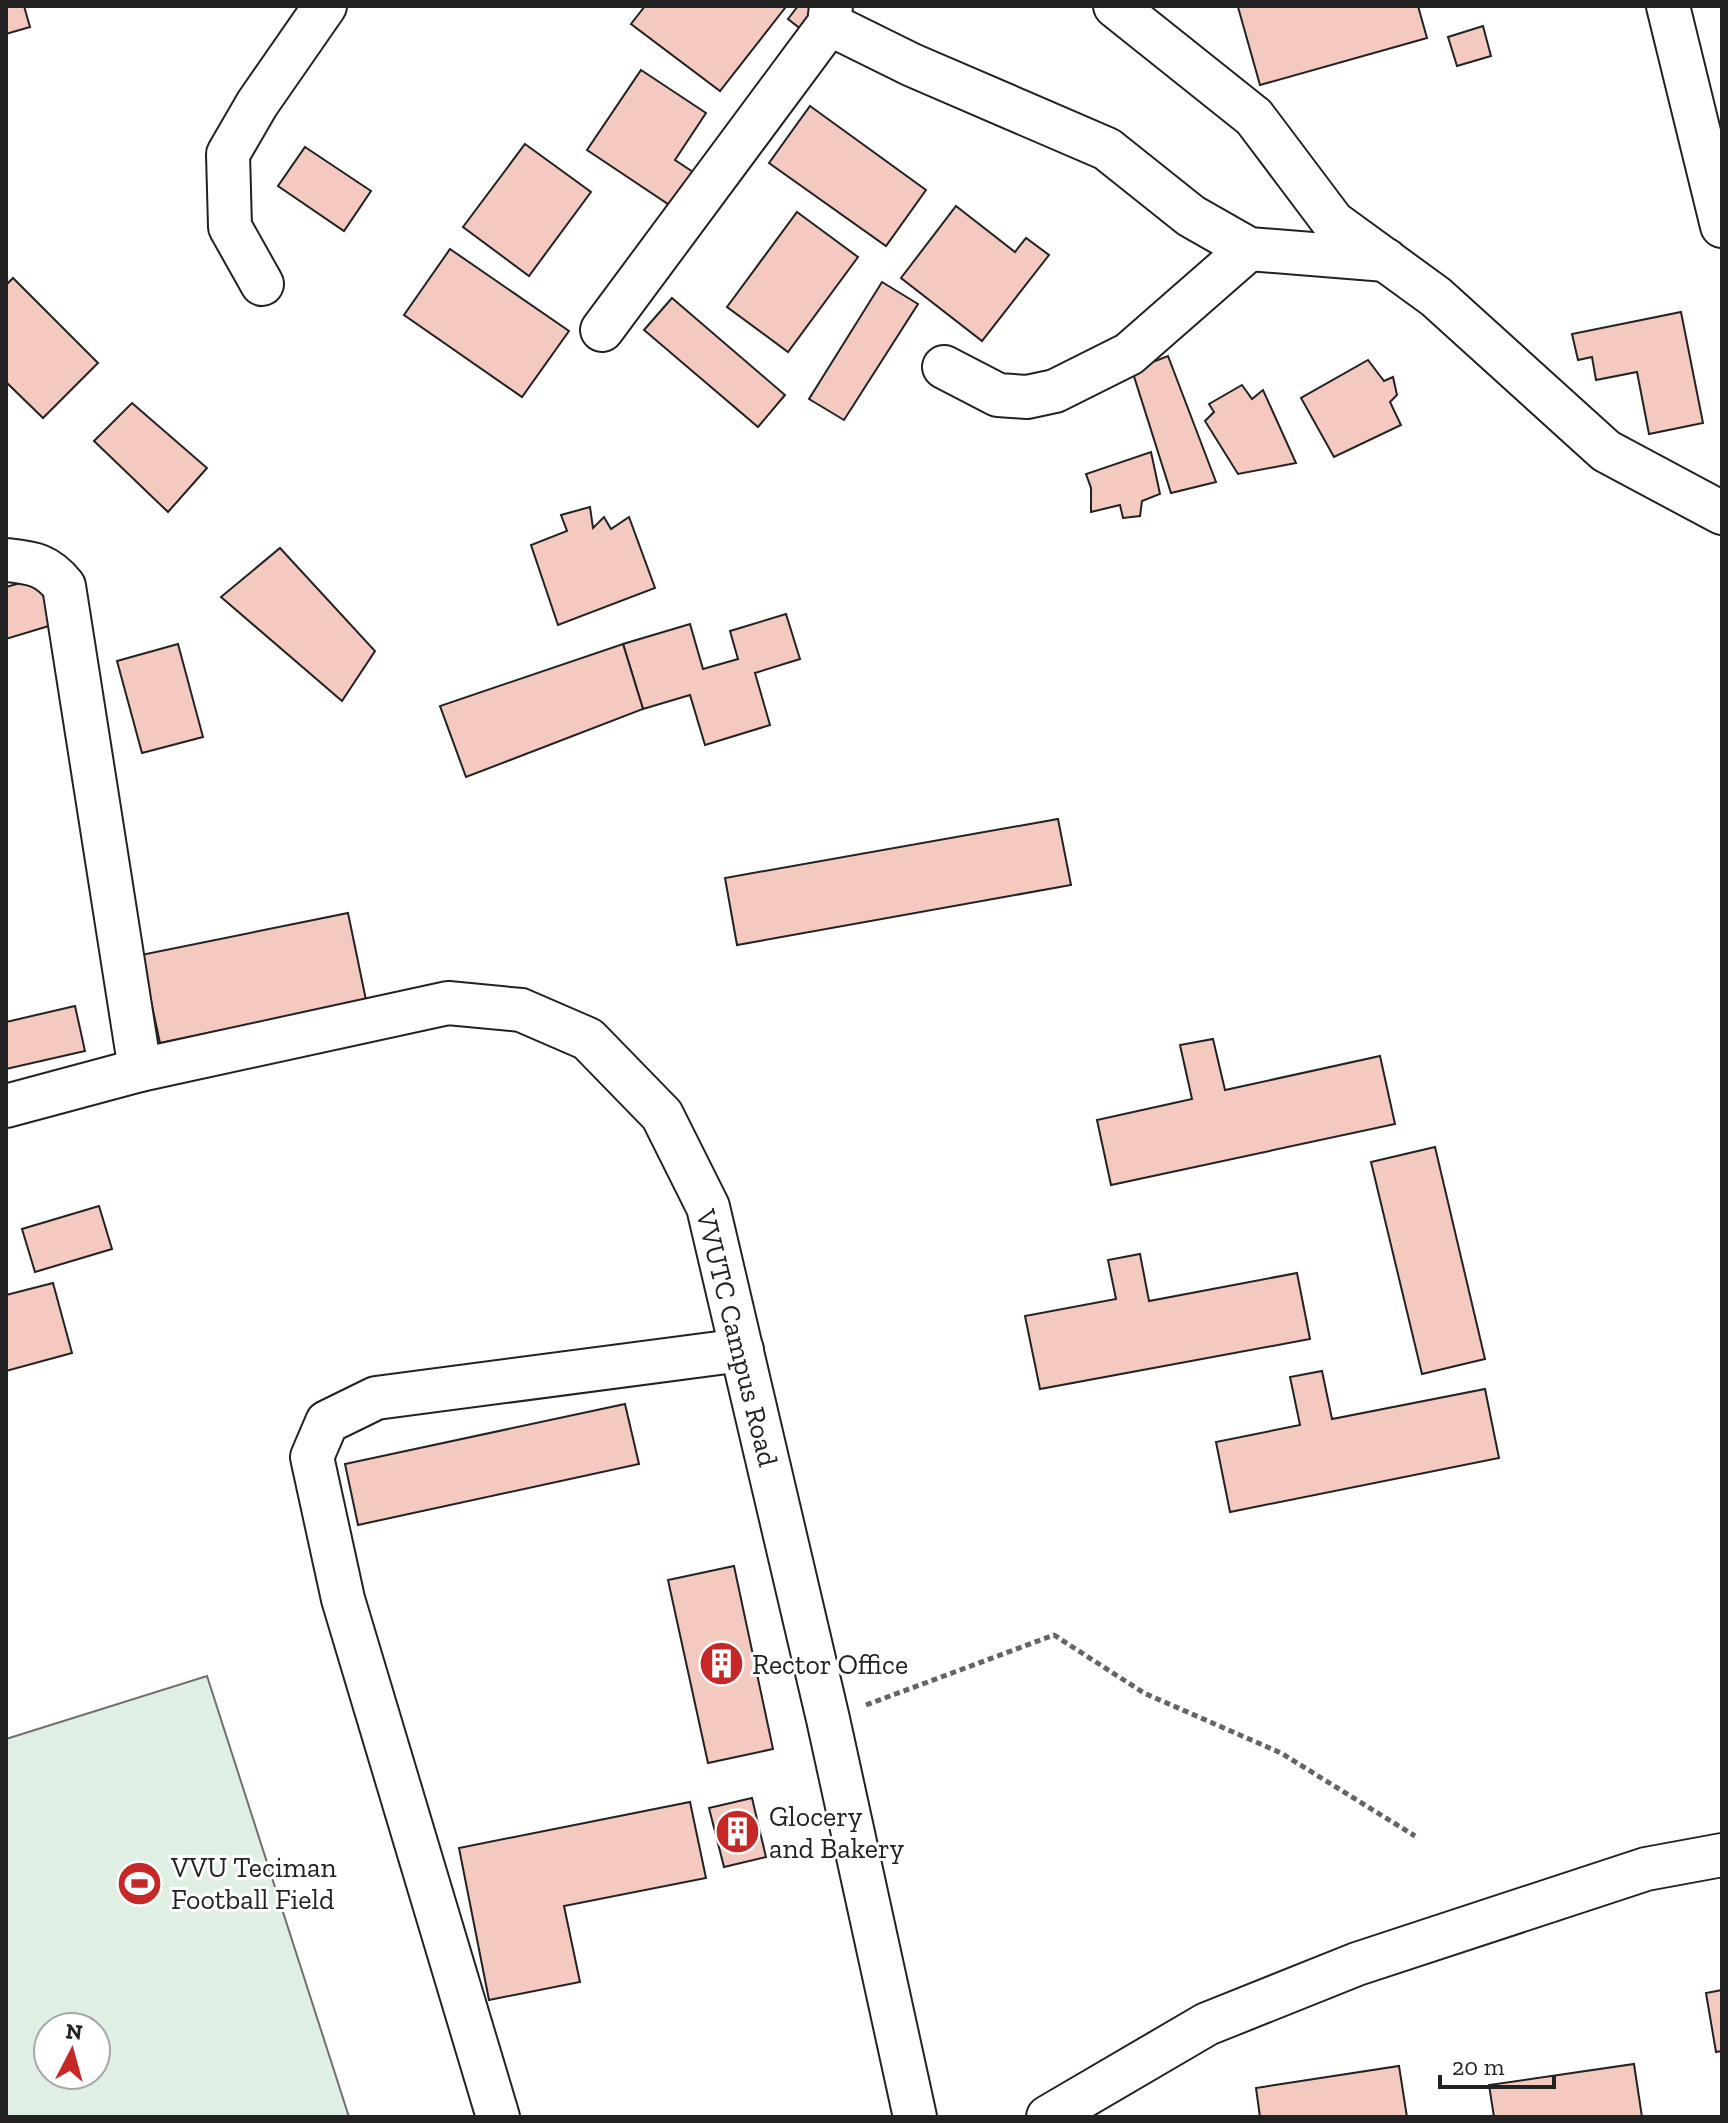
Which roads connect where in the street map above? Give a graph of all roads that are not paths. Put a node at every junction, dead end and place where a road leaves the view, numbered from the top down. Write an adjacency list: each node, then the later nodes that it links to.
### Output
1 (325, 6): 8 (street)
2 (1115, 6): 7 (street)
3 (1668, 6): 5 (street)
4 (830, 15): 6 (street); 9 (street)
5 (1722, 226)
6 (1249, 249): 7 (street); 10 (street)
7 (1386, 260): 11 (street)
8 (262, 284)
9 (602, 330)
10 (944, 367)
11 (1722, 513)
12 (6, 560): 13 (street)
13 (140, 1070): 14 (street, VVUTC Campus Road); 15 (street, VVUTC Campus Road)
14 (6, 1106)
15 (742, 1350): 17 (street); 18 (street, VVUTC Campus Road)
16 (1722, 1855): 19 (street)
17 (498, 2117)
18 (915, 2117)
19 (1048, 2117)

